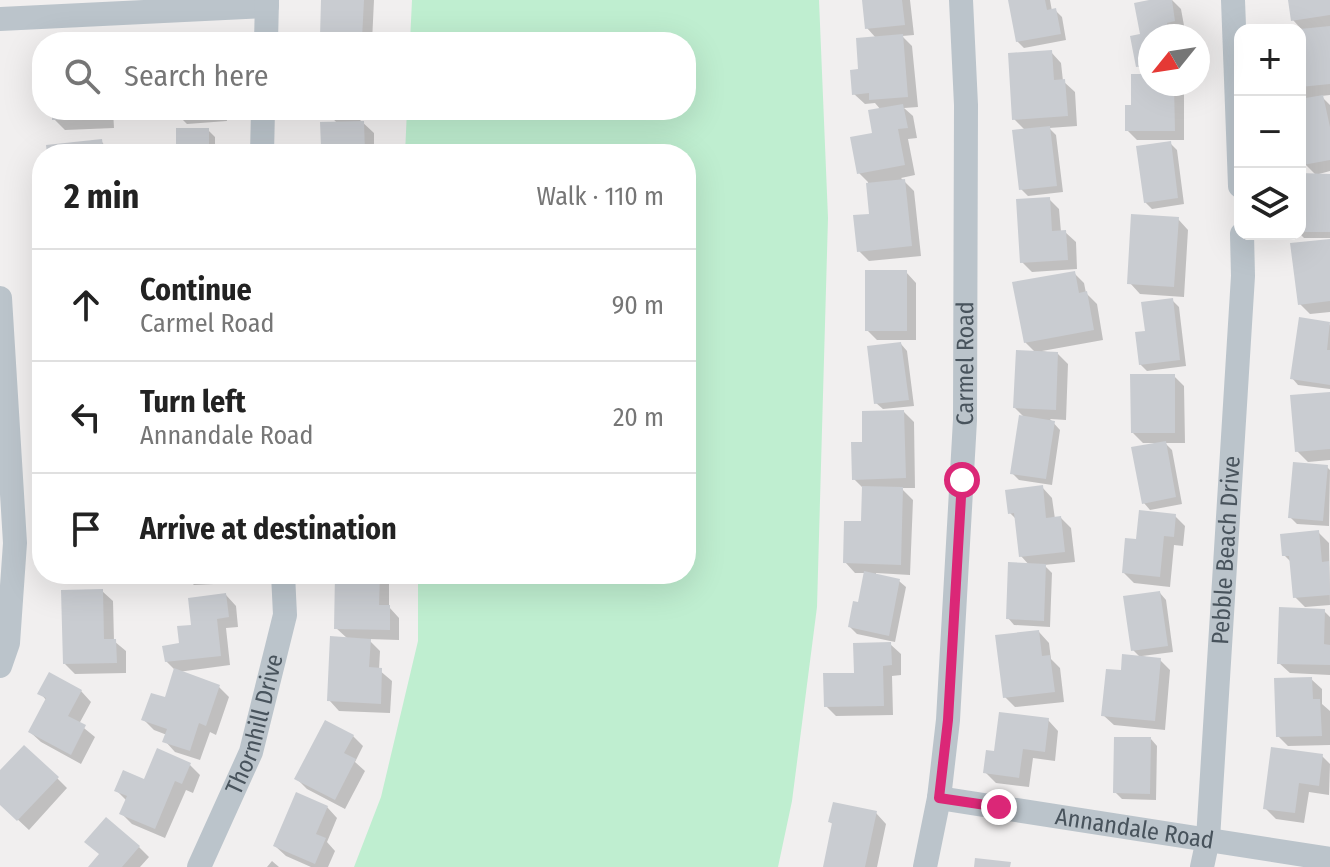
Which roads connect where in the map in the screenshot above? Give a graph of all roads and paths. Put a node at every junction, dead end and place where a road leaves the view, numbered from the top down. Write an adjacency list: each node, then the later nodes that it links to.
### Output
1 (961, 0): 14 (street, Carmel Road)
2 (1233, 0): 8 (street)
3 (267, 3): 4 (street); 5 (street)
4 (0, 19)
5 (266, 32)
6 (263, 120): 7 (street)
7 (262, 144)
8 (1239, 168)
9 (1242, 240): 15 (street, Pebble Beach Drive)
10 (0, 298): 11 (street)
11 (8, 543): 13 (street)
12 (283, 584): 17 (street, Thornhill Drive)
13 (0, 666)
14 (939, 798): 15 (street, Annandale Road); 18 (street, Carmel Road)
15 (1208, 839): 16 (street, Annandale Road); 19 (street, Pebble Beach Drive)
16 (1330, 859)
17 (199, 867)
18 (925, 867)
19 (1202, 867)

